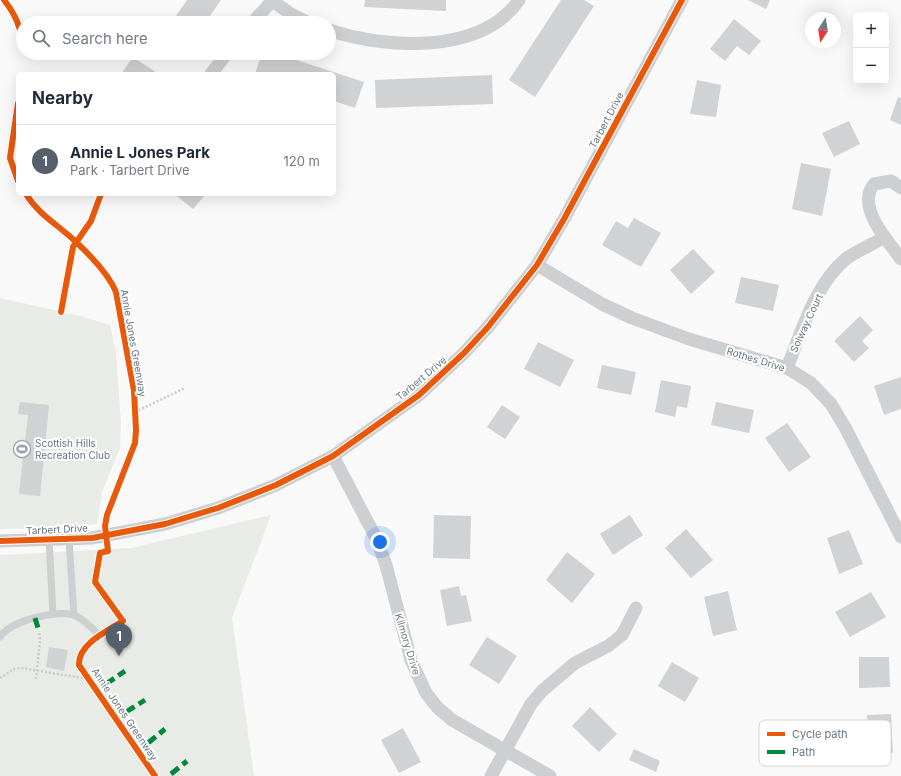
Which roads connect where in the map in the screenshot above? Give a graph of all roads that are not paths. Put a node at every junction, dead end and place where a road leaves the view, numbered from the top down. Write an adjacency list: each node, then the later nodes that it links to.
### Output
1 (271, 0): 4 (street); 5 (street)
2 (519, 0): 6 (street)
3 (682, 0): 12 (street, Tarbert Drive)
4 (258, 16)
5 (295, 16)
6 (336, 32)
7 (222, 60): 8 (street)
8 (213, 72)
9 (901, 188): 10 (street)
10 (885, 237): 11 (street); 13 (street, Solway Court)
11 (901, 258)
12 (537, 264): 13 (street, Rothes Drive); 14 (street, Tarbert Drive)
13 (786, 368): 15 (street, Rothes Drive)
14 (333, 456): 16 (street, Tarbert Drive); 24 (street, Kilmory Drive)
15 (901, 537)
16 (69, 539): 17 (street, Tarbert Drive); 21 (lane)
17 (49, 540): 18 (street, Tarbert Drive); 20 (lane)
18 (0, 541)
19 (636, 608): 24 (street)
20 (53, 614): 21 (lane); 23 (lane)
21 (74, 615): 22 (lane)
22 (100, 636)
23 (0, 637)
24 (505, 751): 25 (street); 26 (street, Kilmory Drive)
25 (491, 776)
26 (550, 776)

